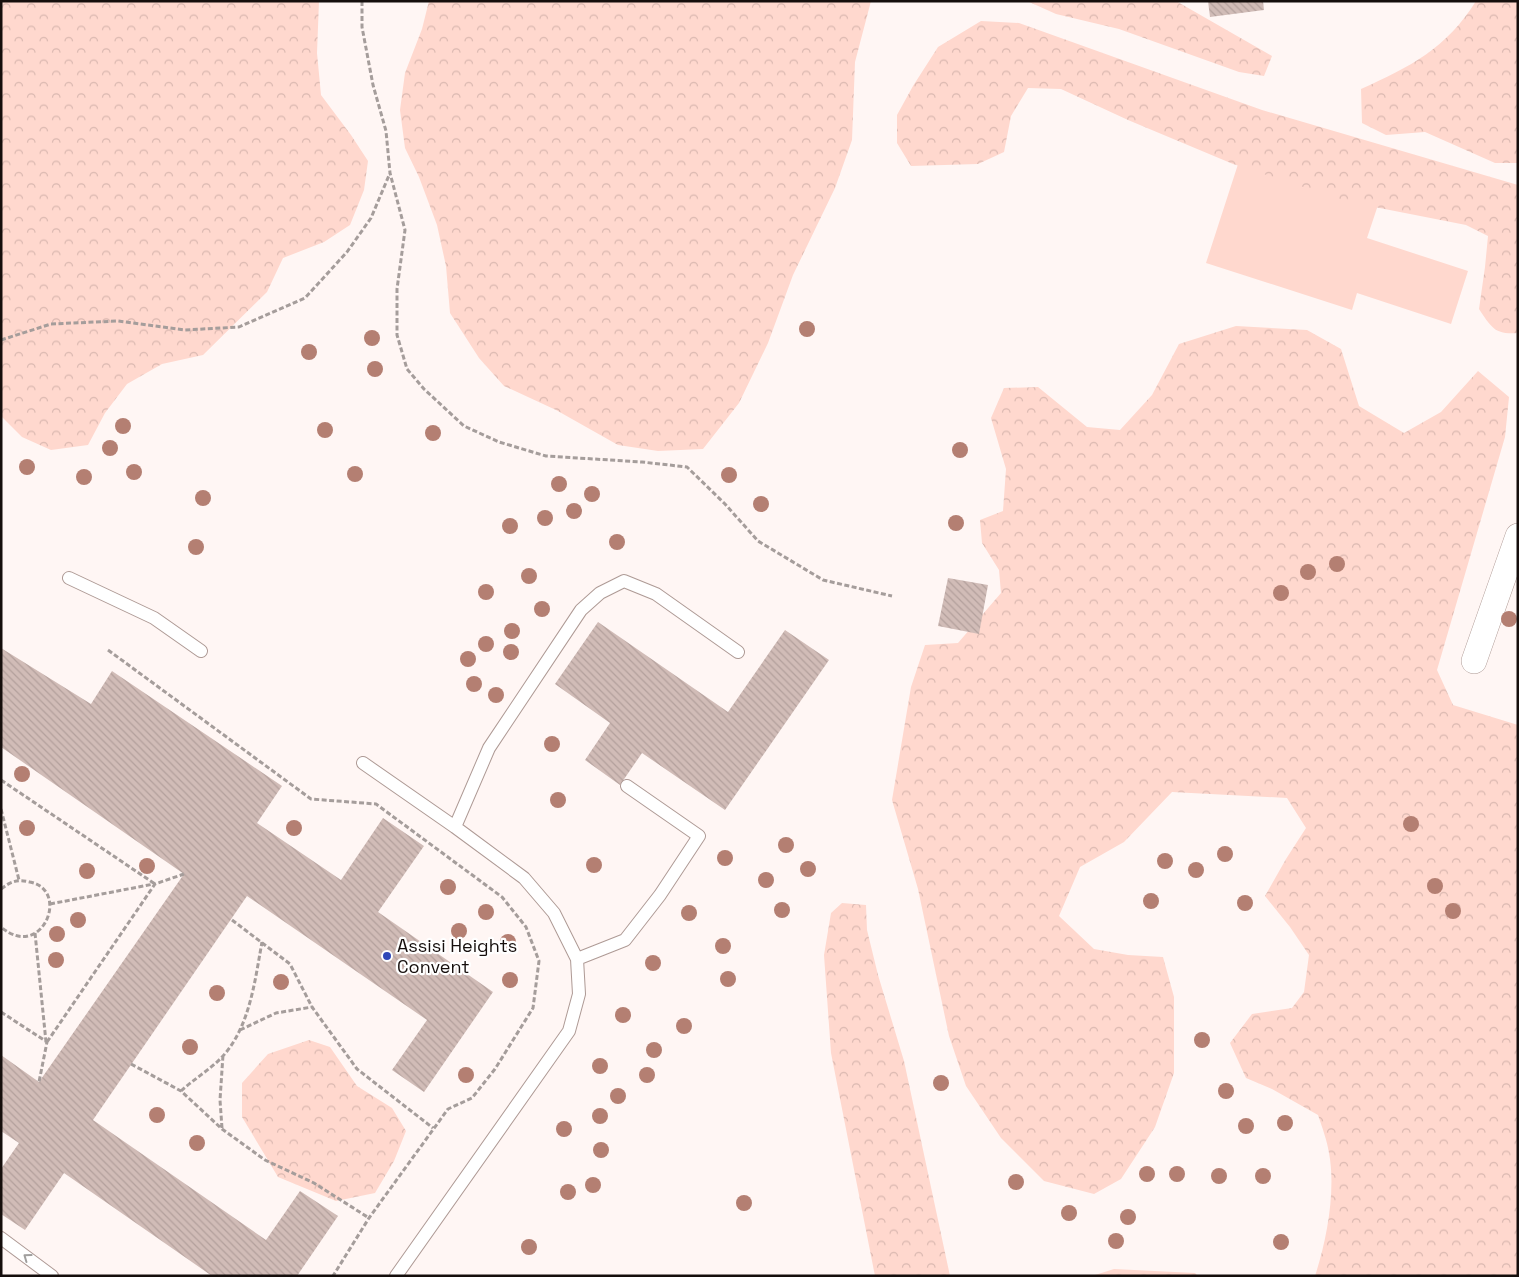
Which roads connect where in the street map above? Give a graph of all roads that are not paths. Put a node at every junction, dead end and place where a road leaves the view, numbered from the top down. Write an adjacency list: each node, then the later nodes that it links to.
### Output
1 (1518, 536): 5 (street)
2 (69, 578): 3 (lane)
3 (201, 651)
4 (738, 652): 8 (lane)
5 (1474, 661)
6 (363, 763): 8 (lane)
7 (627, 786): 9 (lane)
8 (455, 826): 9 (lane)
9 (577, 960): 12 (lane)
10 (1, 1238): 11 (lane, one-way to 10)
11 (52, 1276)
12 (396, 1276)

